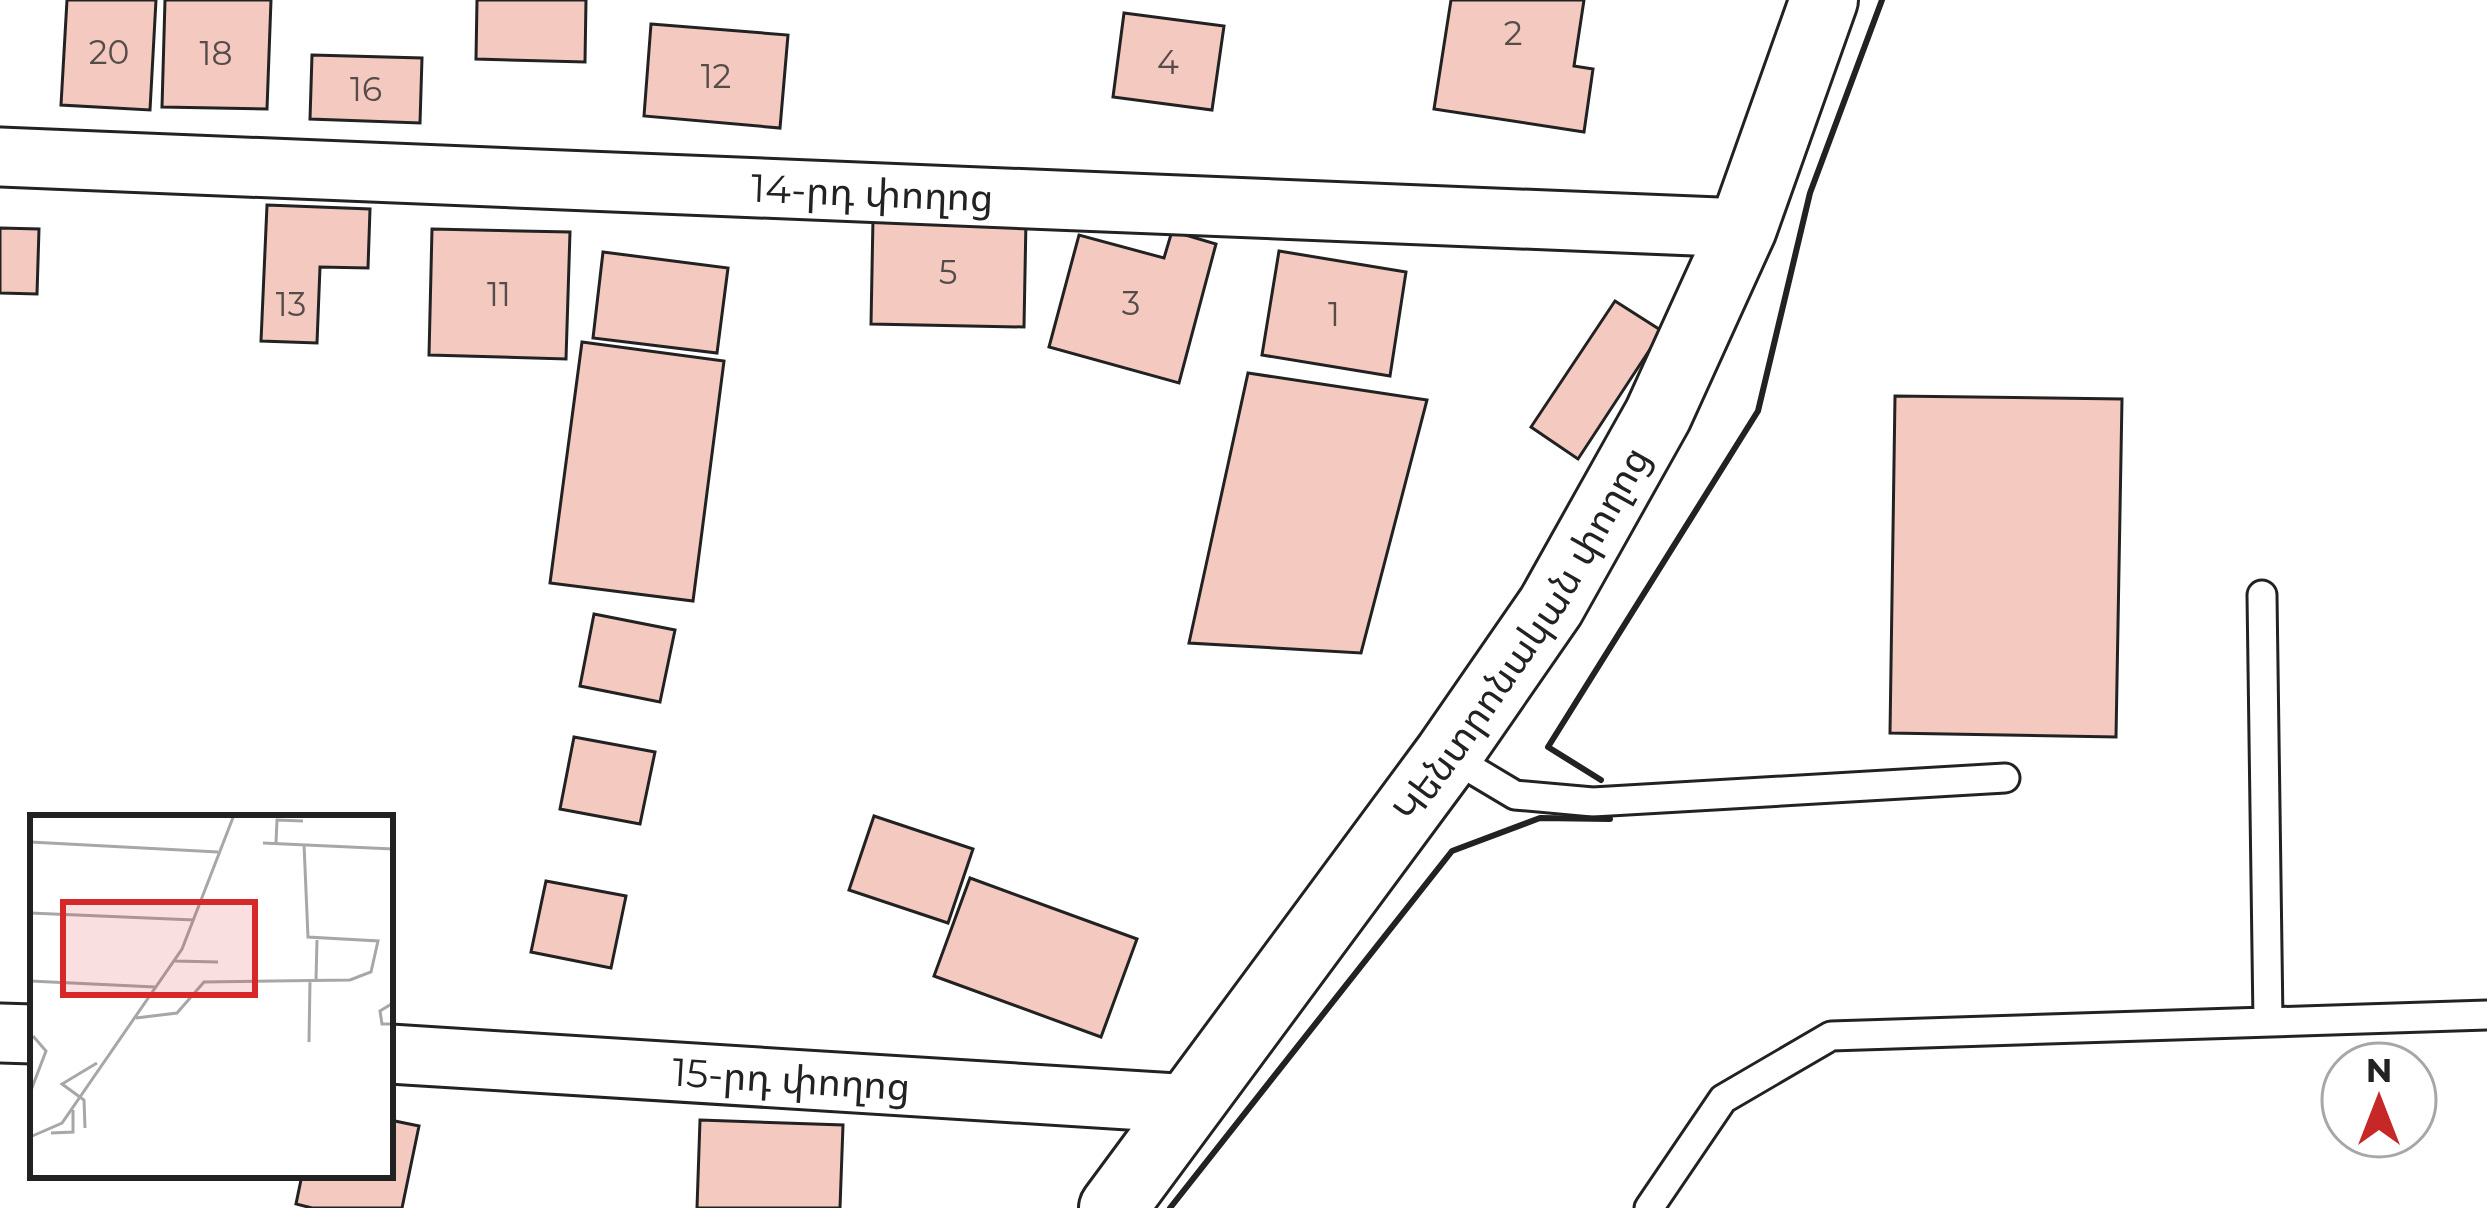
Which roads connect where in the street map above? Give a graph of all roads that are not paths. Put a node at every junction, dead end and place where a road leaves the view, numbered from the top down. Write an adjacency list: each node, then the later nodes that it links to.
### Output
1 (1824, 0): 3 (main road, Կենտրոնական փողոց)
2 (0, 158): 3 (street, 14-րդ փողոց)
3 (1743, 228): 5 (main road, Կենտրոնական փողոց)
4 (2262, 595): 8 (lane)
5 (1448, 755): 6 (lane); 12 (main road, Կենտրոնական փողոց)
6 (2005, 778)
7 (2487, 1015): 8 (lane)
8 (2268, 1021): 14 (lane)
9 (0, 1033): 10 (street)
10 (30, 1034)
11 (393, 1054): 12 (street, 15-րդ փողոց)
12 (1192, 1104): 13 (main road, Կենտրոնական փողոց)
13 (1113, 1208)
14 (1649, 1208)

